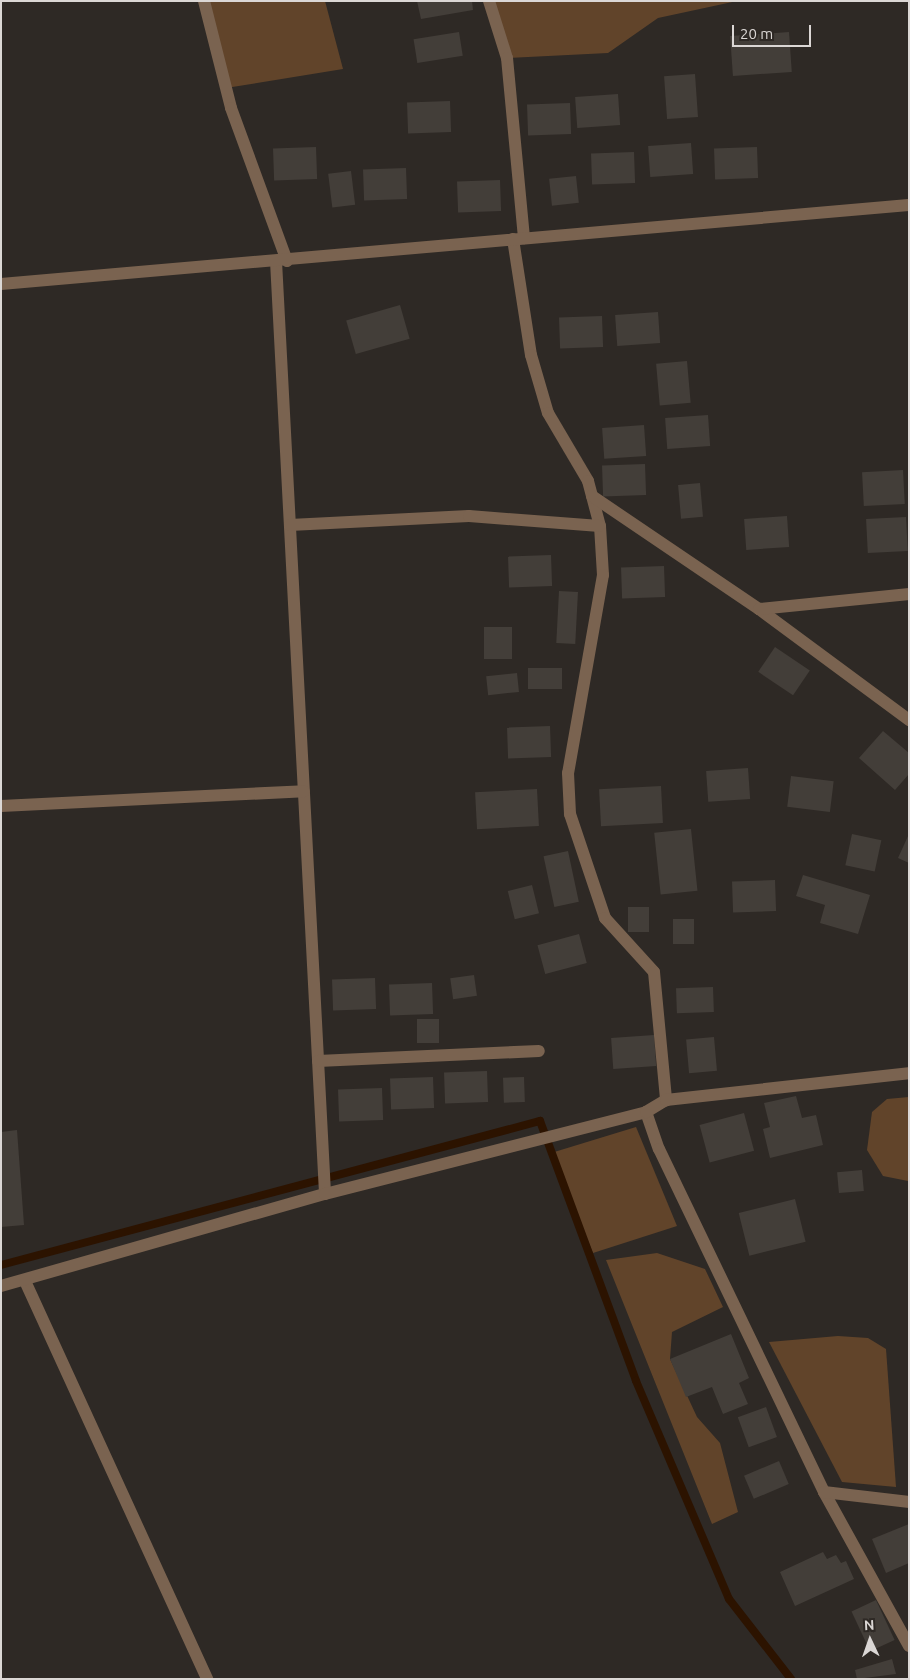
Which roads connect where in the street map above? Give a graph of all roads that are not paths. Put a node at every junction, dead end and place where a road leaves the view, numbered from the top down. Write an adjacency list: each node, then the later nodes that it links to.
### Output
1 (204, 1): 5 (street)
2 (489, 1): 4 (street)
3 (909, 205): 4 (street)
4 (519, 238): 5 (street); 7 (street)
5 (281, 261): 6 (street); 8 (street)
6 (1, 284)
7 (592, 496): 9 (street); 11 (street)
8 (290, 525): 9 (street); 13 (street)
9 (600, 526): 18 (street)
10 (909, 594): 11 (street)
11 (759, 609): 12 (street)
12 (909, 720)
13 (304, 791): 14 (street); 16 (street)
14 (1, 806)
15 (539, 1051): 16 (street)
16 (318, 1061): 20 (street)
17 (909, 1073): 18 (street)
18 (666, 1100): 19 (street)
19 (646, 1112): 20 (street); 23 (street)
20 (325, 1189): 21 (street)
21 (25, 1281): 22 (street); 26 (street)
22 (1, 1286)
23 (824, 1492): 24 (street); 25 (street)
24 (909, 1502)
25 (909, 1646)
26 (207, 1679)

